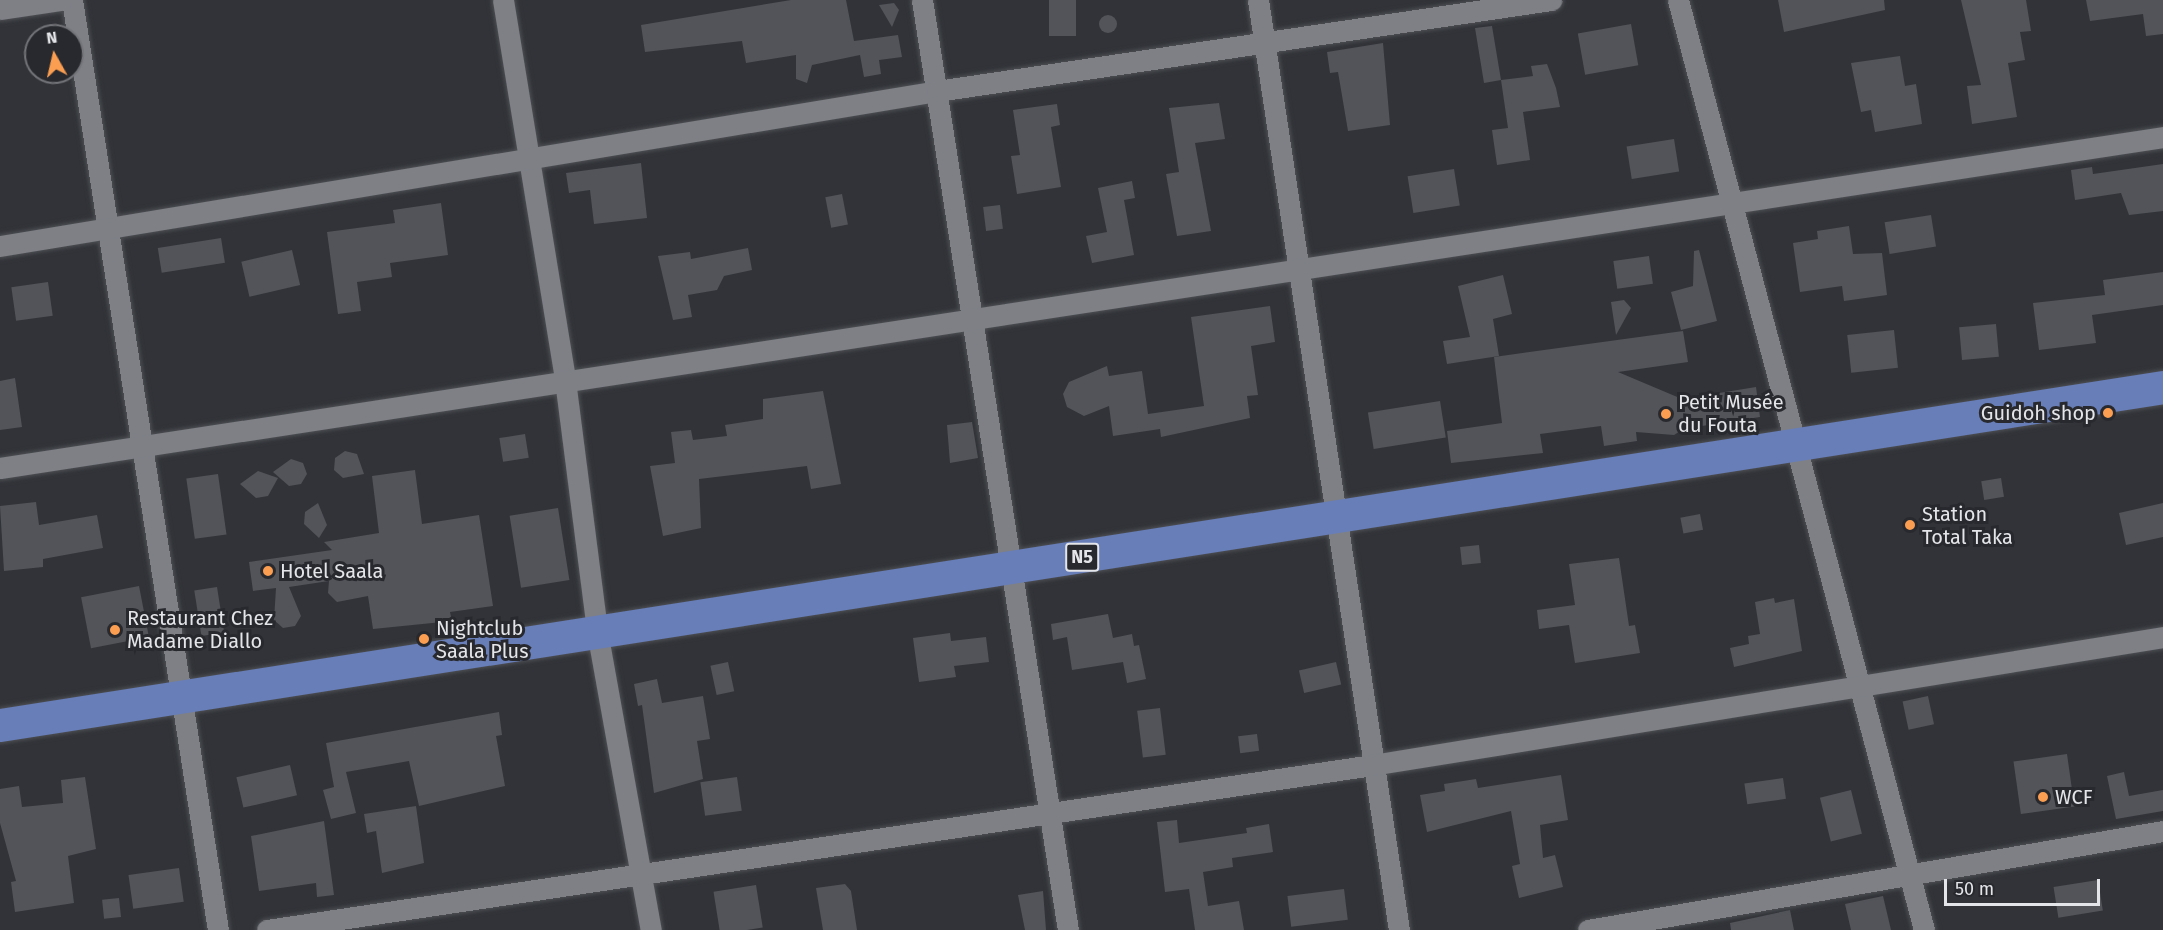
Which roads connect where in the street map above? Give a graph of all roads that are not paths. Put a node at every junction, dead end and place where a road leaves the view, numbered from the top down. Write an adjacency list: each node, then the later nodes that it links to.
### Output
1 (62, 0): 8 (street)
2 (72, 0): 14 (street)
3 (503, 0): 12 (street)
4 (922, 0): 10 (street)
5 (1258, 0): 9 (street)
6 (1551, 0): 9 (street)
7 (1678, 0): 13 (street)
8 (0, 9)
9 (1265, 41): 10 (street); 16 (street)
10 (937, 91): 12 (street); 17 (street)
11 (2163, 137): 13 (street)
12 (530, 156): 14 (street); 18 (street)
13 (1731, 199): 16 (street); 20 (street)
14 (108, 229): 15 (street); 21 (street)
15 (0, 246)
16 (1299, 266): 17 (street); 23 (street)
17 (970, 317): 18 (street); 24 (street)
18 (565, 380): 21 (street); 25 (street)
19 (2163, 387): 20 (highway, N5)
20 (1797, 443): 23 (highway, N5); 27 (street)
21 (142, 446): 22 (street); 28 (street)
22 (0, 468)
23 (1333, 514): 24 (highway, N5); 30 (street)
24 (1011, 570): 25 (highway, N5); 31 (street)
25 (597, 632): 28 (highway, N5); 33 (street)
26 (2163, 637): 27 (street)
27 (1859, 688): 30 (street); 34 (street)
28 (181, 695): 29 (highway, N5); 35 (street)
29 (0, 725)
30 (1372, 765): 31 (street); 39 (street)
31 (1049, 812): 33 (street); 38 (street)
32 (2163, 831): 34 (street)
33 (642, 871): 36 (street); 37 (street)
34 (1908, 878): 40 (street); 41 (street)
35 (219, 930)
36 (267, 930)
37 (651, 930)
38 (1068, 930)
39 (1399, 930)
40 (1588, 930)
41 (1924, 930)

